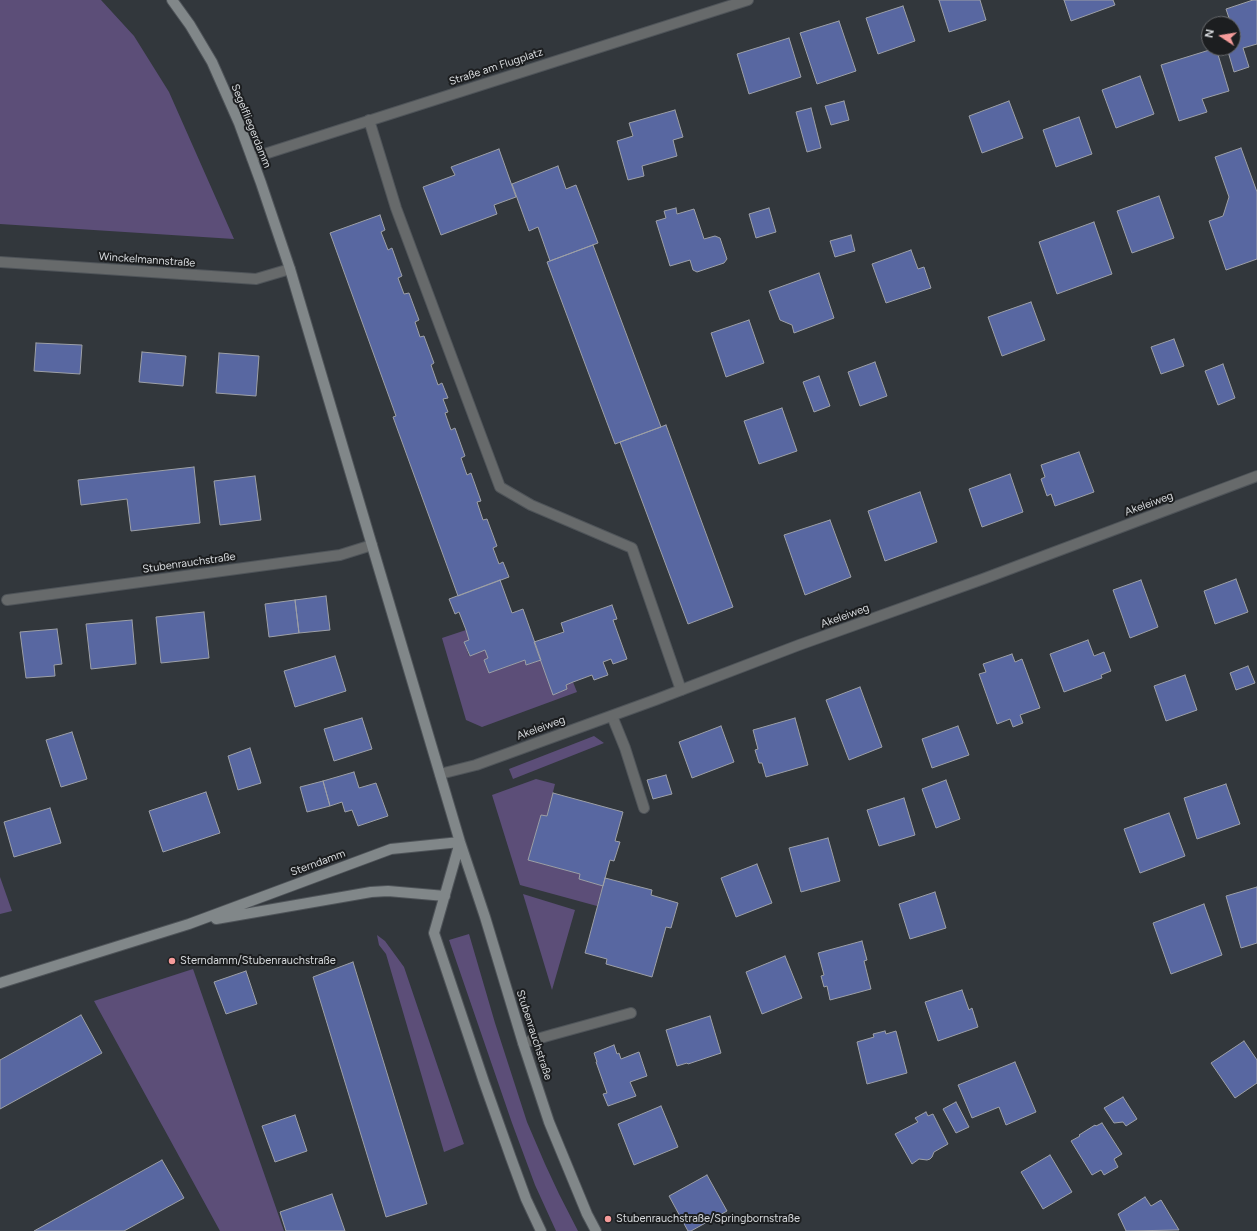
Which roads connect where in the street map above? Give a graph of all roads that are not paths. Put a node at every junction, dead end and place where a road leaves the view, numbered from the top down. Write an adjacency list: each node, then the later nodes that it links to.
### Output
1 (172, 0): 4 (main road, Segelfliegerdamm)
2 (748, 0): 3 (street, Straße am Flugplatz)
3 (369, 120): 4 (street, Straße am Flugplatz); 10 (street)
4 (252, 158): 6 (main road, Segelfliegerdamm)
5 (0, 262): 6 (street, Winckelmannstraße)
6 (290, 269): 8 (main road, Stubenrauchstraße)
7 (1257, 476): 10 (street, Akeleiweg)
8 (372, 545): 9 (street, Stubenrauchstraße); 12 (main road, Stubenrauchstraße)
9 (7, 600)
10 (681, 690): 11 (street, Akeleiweg)
11 (612, 716): 12 (street, Akeleiweg); 13 (street)
12 (440, 774): 14 (main road, Stubenrauchstraße)
13 (644, 808)
14 (460, 842): 15 (main road); 16 (main road, Sterndamm); 19 (main road, Stubenrauchstraße)
15 (445, 896): 16 (main road, Sterndamm); 20 (main road)
16 (189, 924): 17 (main road, Sterndamm)
17 (0, 983)
18 (631, 1013): 19 (street)
19 (523, 1044): 21 (main road, Stubenrauchstraße)
20 (541, 1231)
21 (596, 1231)

